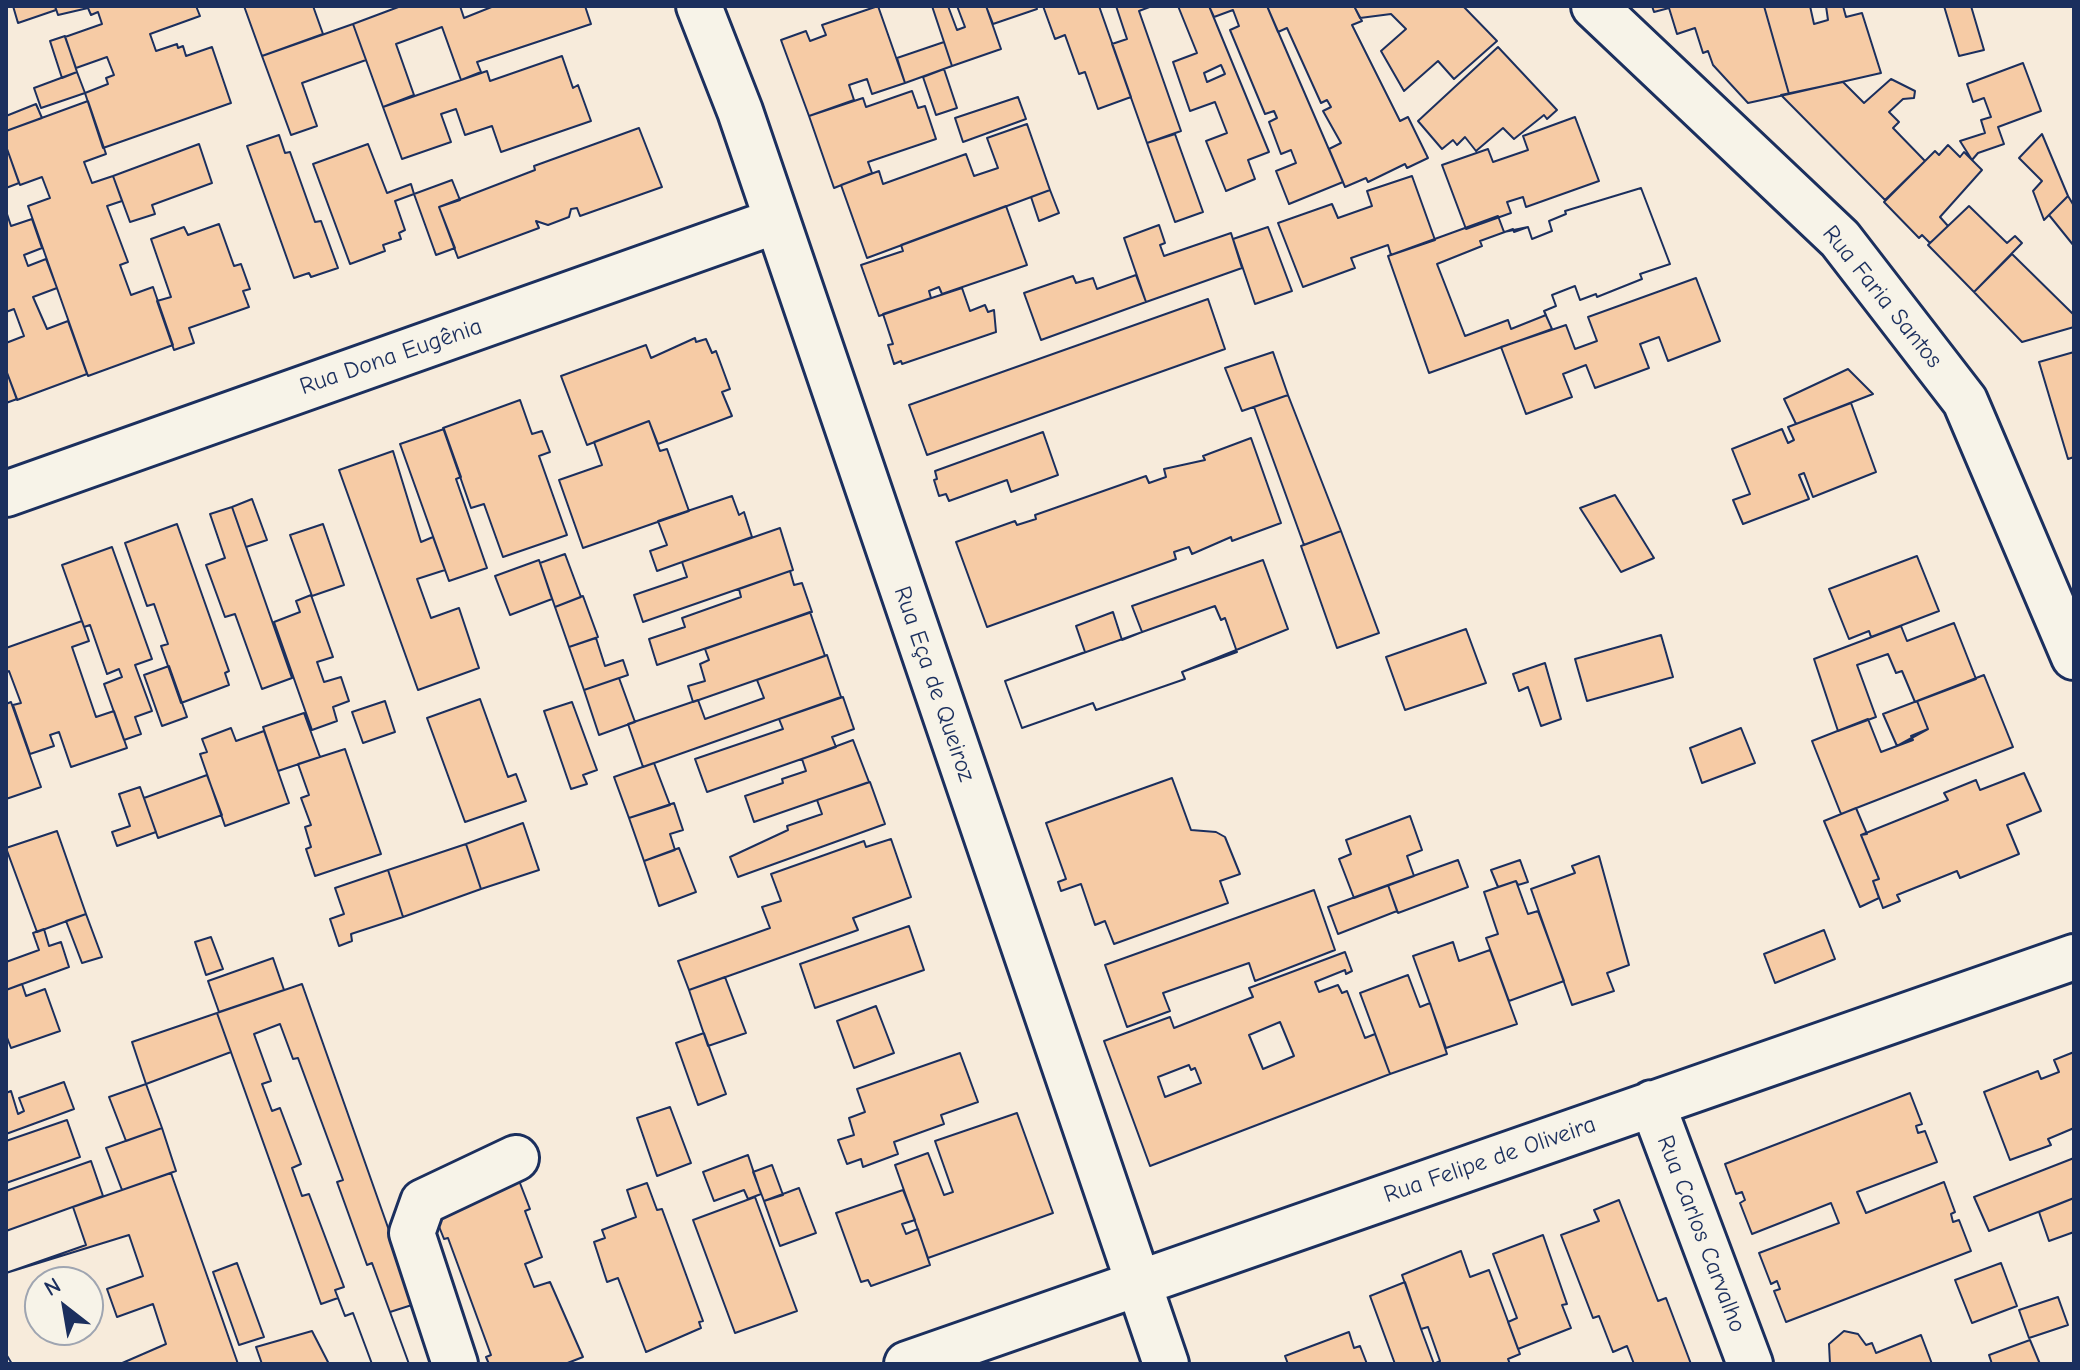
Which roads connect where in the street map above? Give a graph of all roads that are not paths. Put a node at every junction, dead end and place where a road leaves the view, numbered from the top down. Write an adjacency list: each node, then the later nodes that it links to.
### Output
1 (699, 6): 3 (street, Rua Eça de Queiroz)
2 (1594, 6): 5 (street, Rua Faria Santos)
3 (776, 221): 4 (street, Rua Dona Eugênia); 9 (street, Rua Eça de Queiroz)
4 (6, 494)
5 (2074, 657)
6 (2074, 957): 7 (street, Rua Felipe de Oliveira)
7 (1652, 1103): 9 (street, Rua Felipe de Oliveira); 13 (street, Rua Carlos Carvalho)
8 (516, 1158): 10 (street)
9 (1138, 1283): 11 (street, Rua Felipe de Oliveira); 12 (street, Rua Eça de Queiroz)
10 (455, 1364)
11 (907, 1364)
12 (1166, 1364)
13 (1750, 1364)

